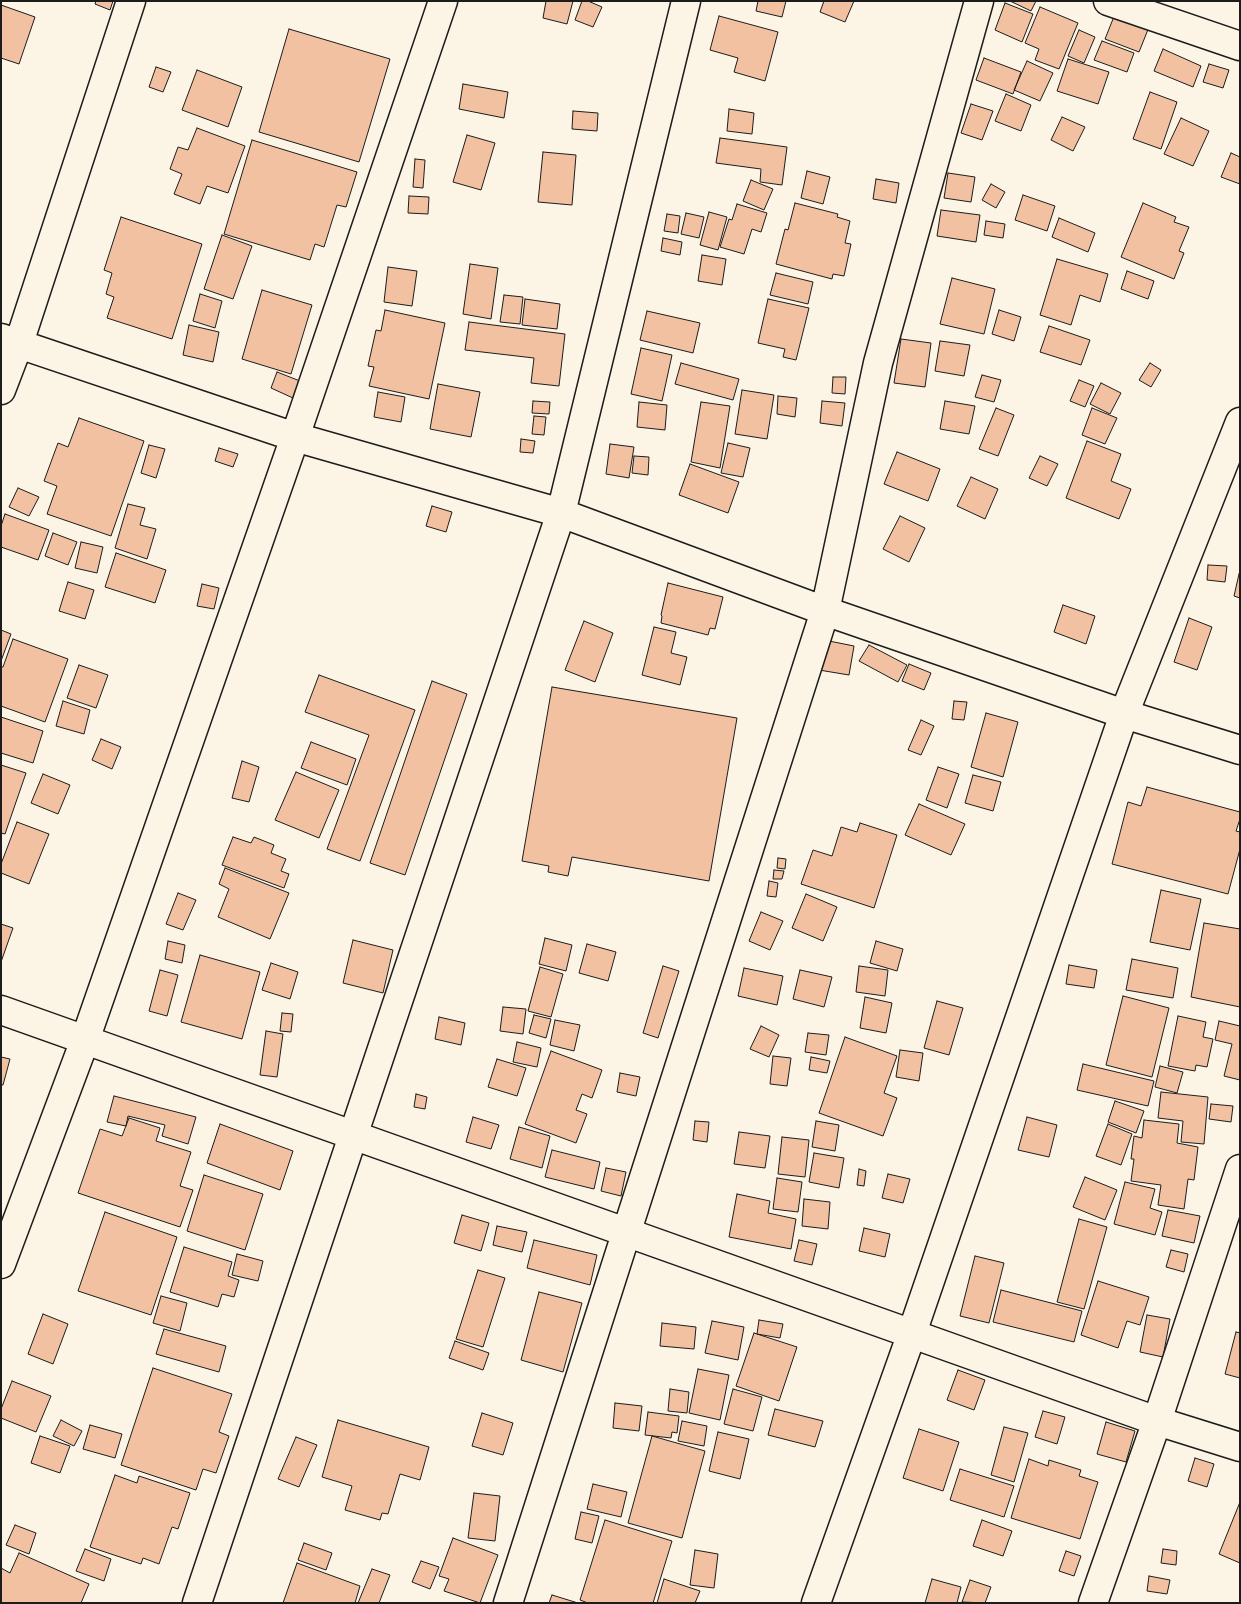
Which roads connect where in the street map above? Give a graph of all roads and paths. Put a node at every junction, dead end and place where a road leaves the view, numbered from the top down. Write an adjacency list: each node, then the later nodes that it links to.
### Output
1 (131, 1): 7 (street)
2 (443, 1): 10 (street)
3 (686, 1): 11 (street)
4 (979, 1): 12 (street)
5 (1108, 1): 6 (street)
6 (1240, 46)
7 (10, 340): 8 (street); 10 (street)
8 (1, 390)
9 (1240, 422): 13 (street)
10 (295, 437): 11 (street); 16 (street)
11 (561, 513): 12 (street); 17 (street)
12 (824, 611): 13 (street); 19 (street)
13 (1124, 714): 14 (street); 21 (street)
14 (1240, 750)
15 (1, 1010): 16 (street)
16 (85, 1040): 17 (street); 20 (street)
17 (353, 1135): 19 (street); 24 (street)
18 (1240, 1169): 22 (street)
19 (627, 1232): 21 (street); 25 (street)
20 (1, 1264)
21 (912, 1334): 22 (street); 26 (street)
22 (1157, 1421): 23 (street); 27 (street)
23 (1240, 1447)
24 (197, 1603)
25 (508, 1603)
26 (816, 1603)
27 (1093, 1603)

